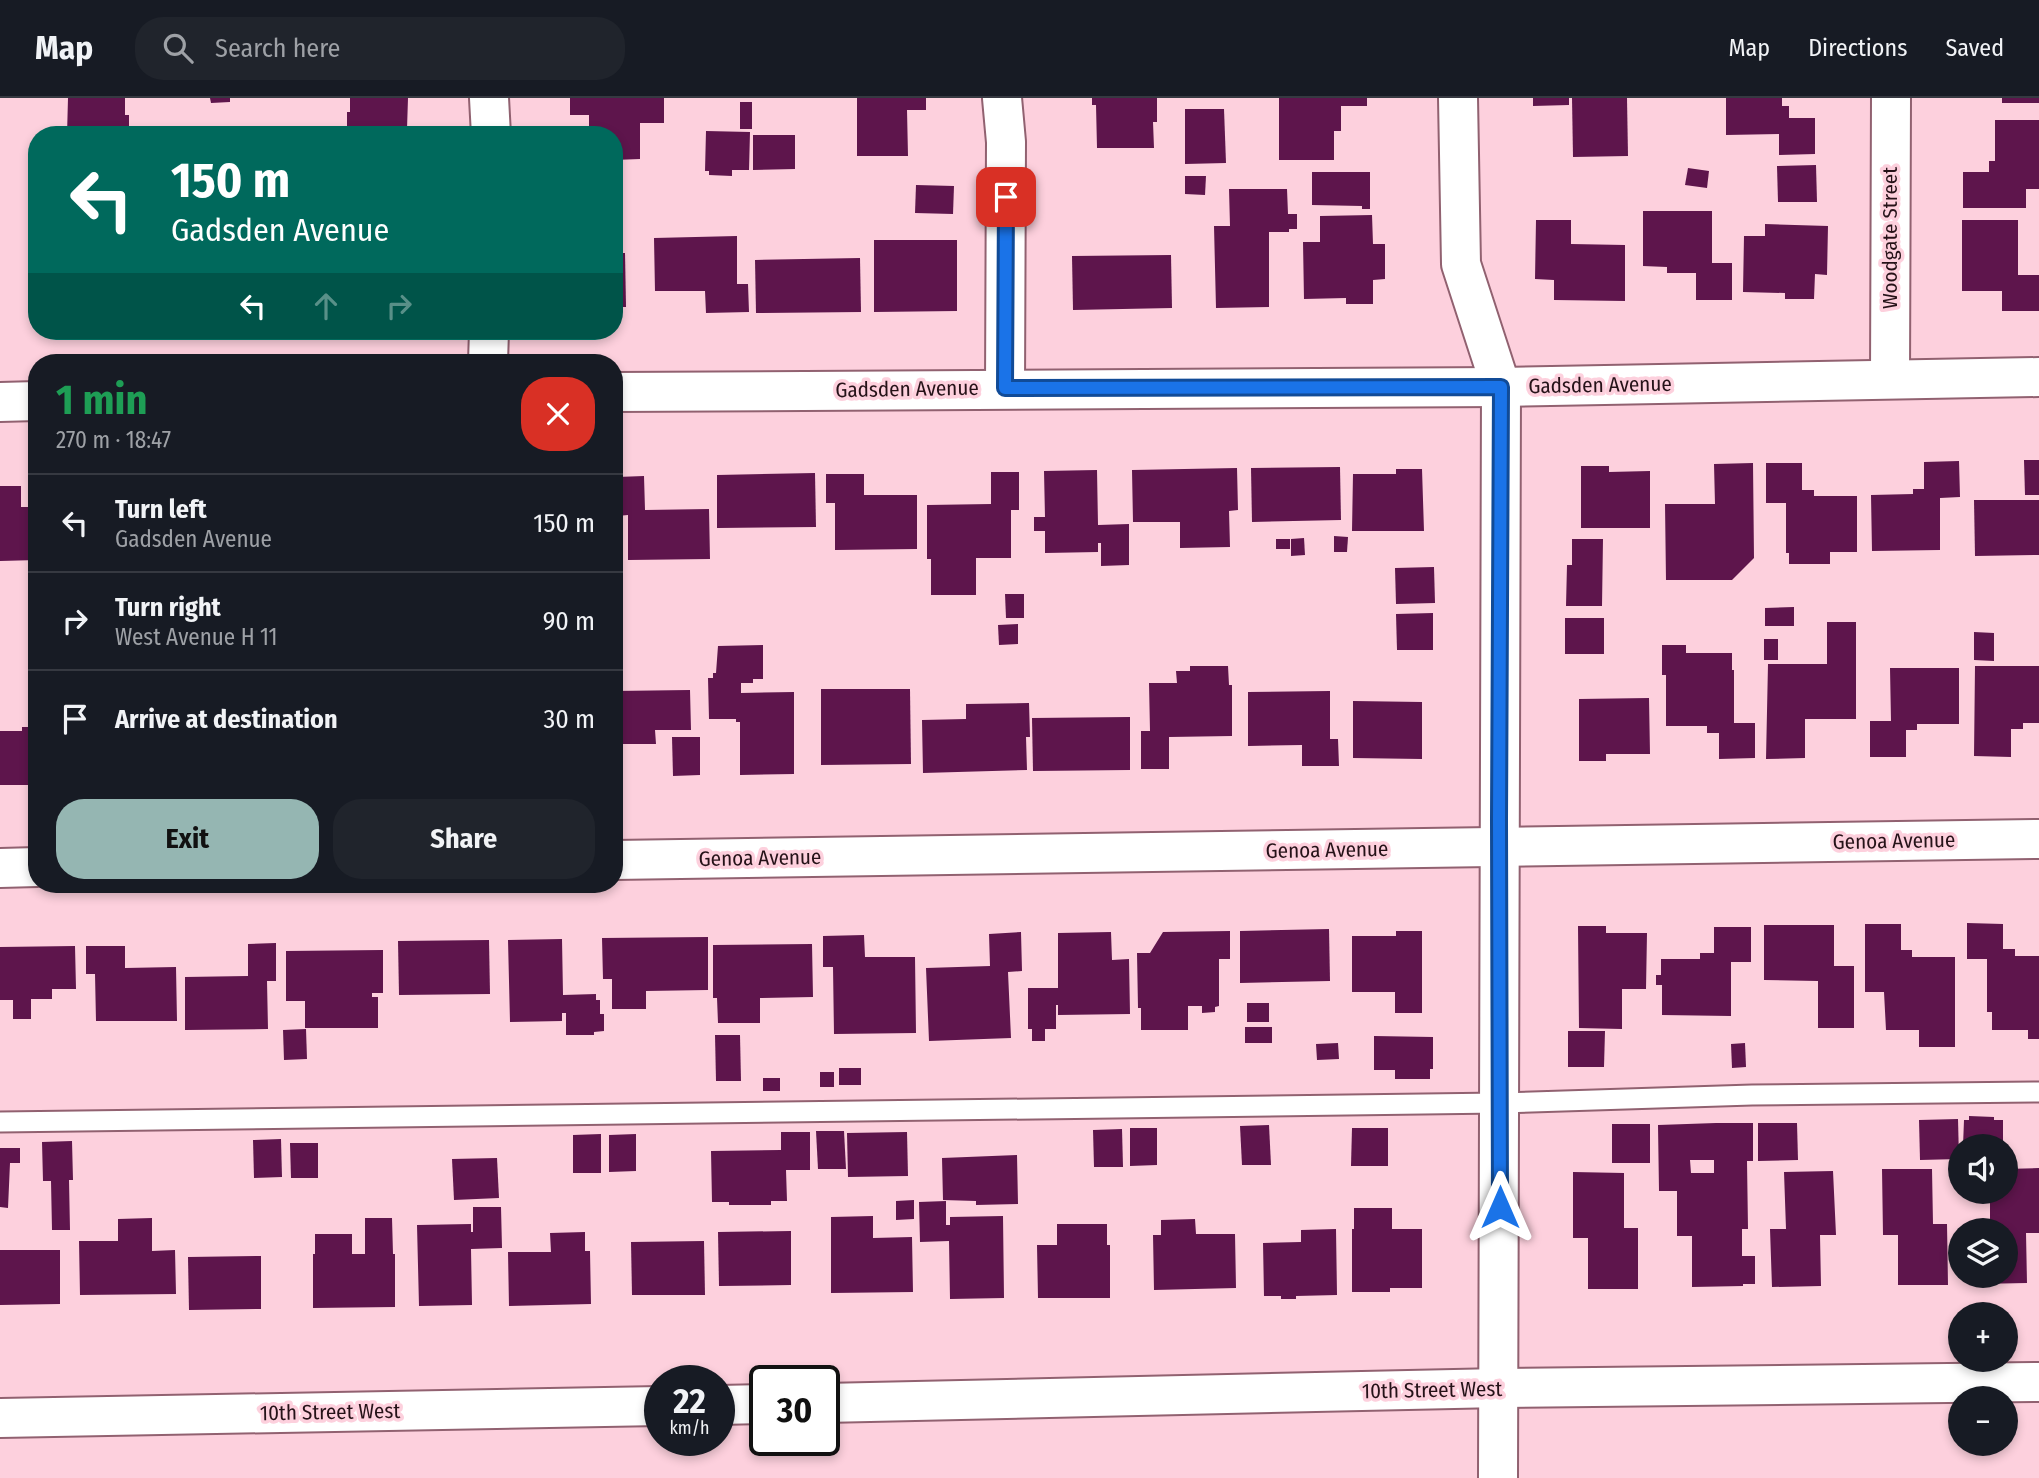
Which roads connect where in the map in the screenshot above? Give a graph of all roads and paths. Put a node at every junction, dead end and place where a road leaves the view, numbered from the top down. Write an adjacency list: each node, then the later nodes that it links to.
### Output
1 (489, 98): 5 (street)
2 (1002, 98): 9 (street)
3 (1458, 98): 8 (street)
4 (1891, 98): 7 (street, Woodgate Street)
5 (491, 126)
6 (2039, 377): 7 (street, Gadsden Avenue)
7 (1890, 379): 8 (street, Gadsden Avenue)
8 (1501, 387): 9 (street, Gadsden Avenue); 14 (street)
9 (1005, 388): 10 (street, Gadsden Avenue)
10 (623, 392)
11 (28, 401): 12 (street)
12 (0, 402)
13 (2039, 839): 14 (street, Genoa Avenue)
14 (1499, 848): 15 (street, Genoa Avenue); 19 (street)
15 (623, 860)
16 (0, 867): 17 (street)
17 (28, 867)
18 (2039, 1092): 19 (lane)
19 (1500, 1103): 20 (lane); 22 (street)
20 (0, 1122)
21 (2039, 1381): 22 (street, 10th Street West)
22 (1500, 1388): 23 (street, 10th Street West); 26 (street)
23 (840, 1402)
24 (644, 1406): 25 (street, 10th Street West)
25 (0, 1418)
26 (1498, 1478)

